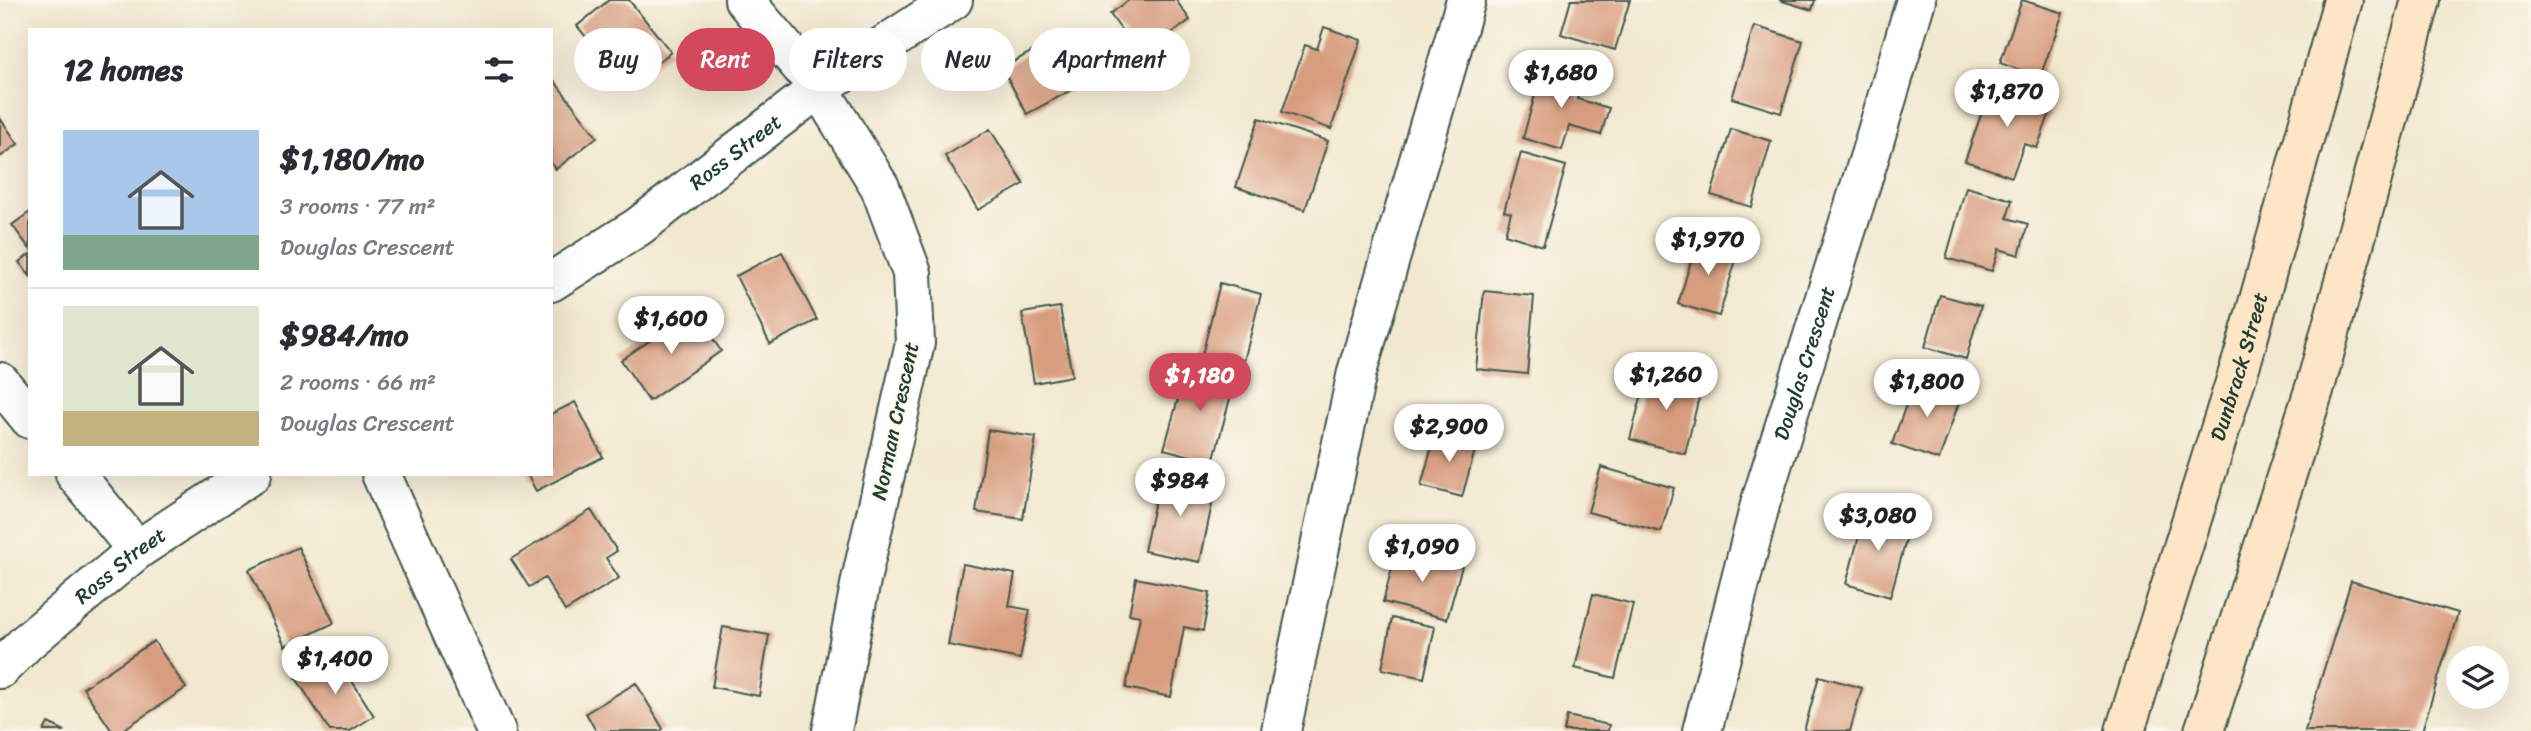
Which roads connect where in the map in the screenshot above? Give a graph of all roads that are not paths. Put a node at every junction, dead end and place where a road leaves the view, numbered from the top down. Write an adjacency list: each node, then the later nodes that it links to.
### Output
1 (744, 0): 8 (street, Norman Crescent)
2 (953, 0): 7 (street, Ross Street)
3 (1466, 0): 21 (street)
4 (1916, 0): 22 (street, Douglas Crescent)
5 (2343, 0): 23 (main road, Dunbrack Street)
6 (2421, 0): 24 (main road)
7 (907, 30)
8 (789, 52)
9 (816, 91): 11 (street, Ross Street)
10 (822, 91): 20 (street, Norman Crescent)
11 (553, 281)
12 (0, 382): 13 (street)
13 (28, 417)
14 (77, 476): 17 (street)
15 (249, 476): 17 (street, Ross Street)
16 (382, 476): 19 (street)
17 (136, 550): 18 (street, Ross Street)
18 (0, 669)
19 (496, 731)
20 (832, 731)
21 (1281, 731)
22 (1702, 731)
23 (2125, 731)
24 (2204, 731)

